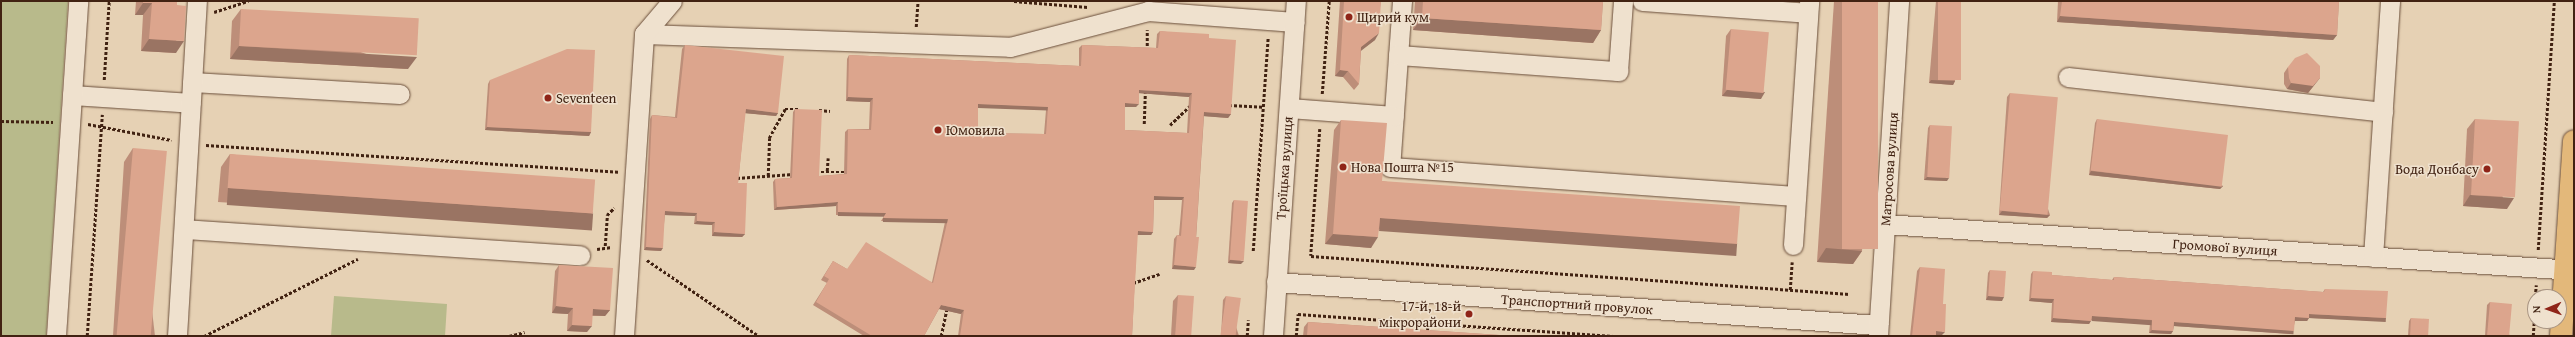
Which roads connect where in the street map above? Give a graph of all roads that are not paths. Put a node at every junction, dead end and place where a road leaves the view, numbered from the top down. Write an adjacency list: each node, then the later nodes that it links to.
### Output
1 (78, 1): 18 (street)
2 (672, 1): 13 (street)
3 (1296, 1): 12 (street, Троїцька вулиця)
4 (1402, 1): 14 (street)
5 (1623, 1): 14 (street)
6 (1642, 1): 10 (street)
7 (1899, 1): 25 (street, Матросова вулиця)
8 (2390, 1): 21 (street)
9 (1148, 6): 12 (street); 13 (street)
10 (1808, 7): 24 (street)
11 (197, 10): 16 (street)
12 (1295, 22): 20 (street, Троїцька вулиця)
13 (644, 34): 35 (street)
14 (1398, 55): 22 (street)
15 (2068, 77): 21 (street)
16 (192, 82): 17 (street); 19 (street)
17 (400, 94)
18 (72, 96): 19 (street); 33 (street)
19 (191, 103): 26 (street)
20 (1288, 108): 22 (street); 31 (street, Троїцька вулиця)
21 (2383, 112): 29 (street)
22 (1394, 116): 24 (street)
23 (2574, 141): 30 (main road)
24 (1796, 196): 27 (street)
25 (1885, 224): 29 (street, Громової вулиця); 32 (street, Матросова вулиця)
26 (184, 229): 28 (street); 34 (street)
27 (1793, 245)
28 (580, 255)
29 (2374, 257): 30 (street, Громової вулиця)
30 (2570, 270): 37 (main road)
31 (1276, 282): 32 (street, Транспортний провулок); 36 (street, Троїцька вулиця)
32 (1878, 331)
33 (56, 336)
34 (177, 336)
35 (624, 336)
36 (1273, 336)
37 (2561, 336)

